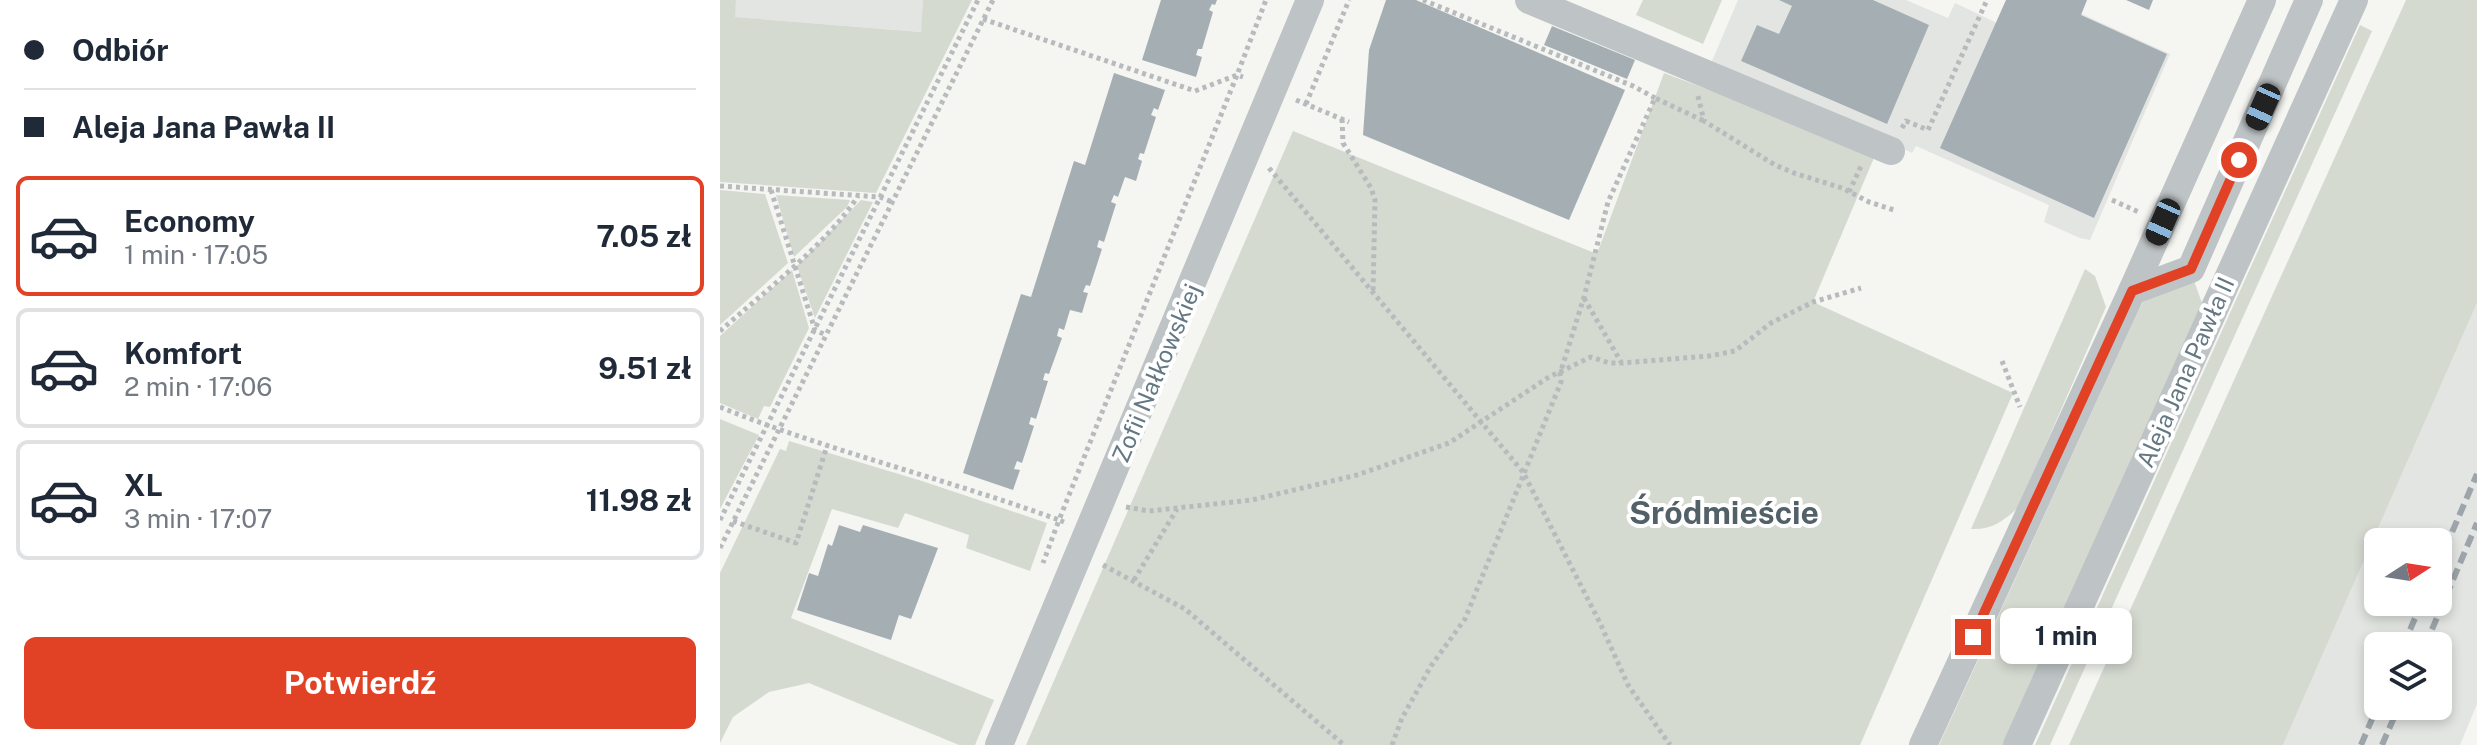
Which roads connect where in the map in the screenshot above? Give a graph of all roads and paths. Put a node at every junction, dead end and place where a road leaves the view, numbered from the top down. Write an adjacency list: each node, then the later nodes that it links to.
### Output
1 (978, 0): 29 (path)
2 (993, 0): 12 (path)
3 (1266, 0): 14 (path)
4 (1310, 0): 59 (street, Zofii Nałkowskiej)
5 (1349, 0): 17 (path)
6 (1423, 0): 16 (path)
7 (1529, 0): 13 (street)
8 (1987, 0): 21 (path)
9 (2262, 0): 34 (street)
10 (2309, 0): 34 (street)
11 (2354, 0): 64 (street, Aleja Jana Pawła II)
12 (983, 19): 14 (path); 30 (path)
13 (1702, 72): 19 (path); 22 (street)
14 (1240, 76): 53 (path)
15 (1288, 96): 17 (path)
16 (1655, 98): 19 (path); 36 (path)
17 (1306, 104): 18 (path)
18 (1342, 119): 20 (path); 35 (path)
19 (1704, 121): 27 (path)
20 (1349, 122)
21 (1928, 130)
22 (1891, 151)
23 (1259, 157): 35 (path)
24 (1858, 173): 27 (path)
25 (720, 186): 26 (path)
26 (771, 190): 28 (path); 32 (path)
27 (1849, 192): 31 (path)
28 (858, 196): 29 (path); 32 (path)
29 (880, 197): 30 (path); 37 (path)
30 (892, 202): 39 (path)
31 (1894, 210)
32 (794, 265): 37 (path); 38 (path)
33 (1861, 288): 41 (path)
34 (2132, 291): 63 (street)
35 (1373, 293): 45 (path)
36 (1584, 297): 41 (path); 42 (path)
37 (815, 330): 39 (path); 46 (path)
38 (720, 331)
39 (826, 335): 47 (path)
40 (2002, 361): 44 (path)
41 (1622, 363): 42 (path)
42 (1560, 374): 45 (path); 49 (path)
43 (720, 407): 46 (path)
44 (2020, 407)
45 (1481, 423): 49 (path); 51 (path)
46 (767, 426): 47 (path); 52 (path)
47 (779, 431): 48 (path); 54 (path)
48 (827, 446): 53 (path); 54 (path)
49 (1523, 472): 61 (path); 62 (path)
50 (1114, 505): 51 (path)
51 (1178, 508): 58 (path)
52 (720, 520)
53 (1059, 520): 57 (path)
54 (733, 521): 55 (path)
55 (720, 548)
56 (1091, 560): 58 (path)
57 (1038, 576)
58 (1134, 580): 60 (path)
59 (999, 745)
60 (1344, 745)
61 (1392, 745)
62 (1670, 745)
63 (1923, 745)
64 (2017, 745)

